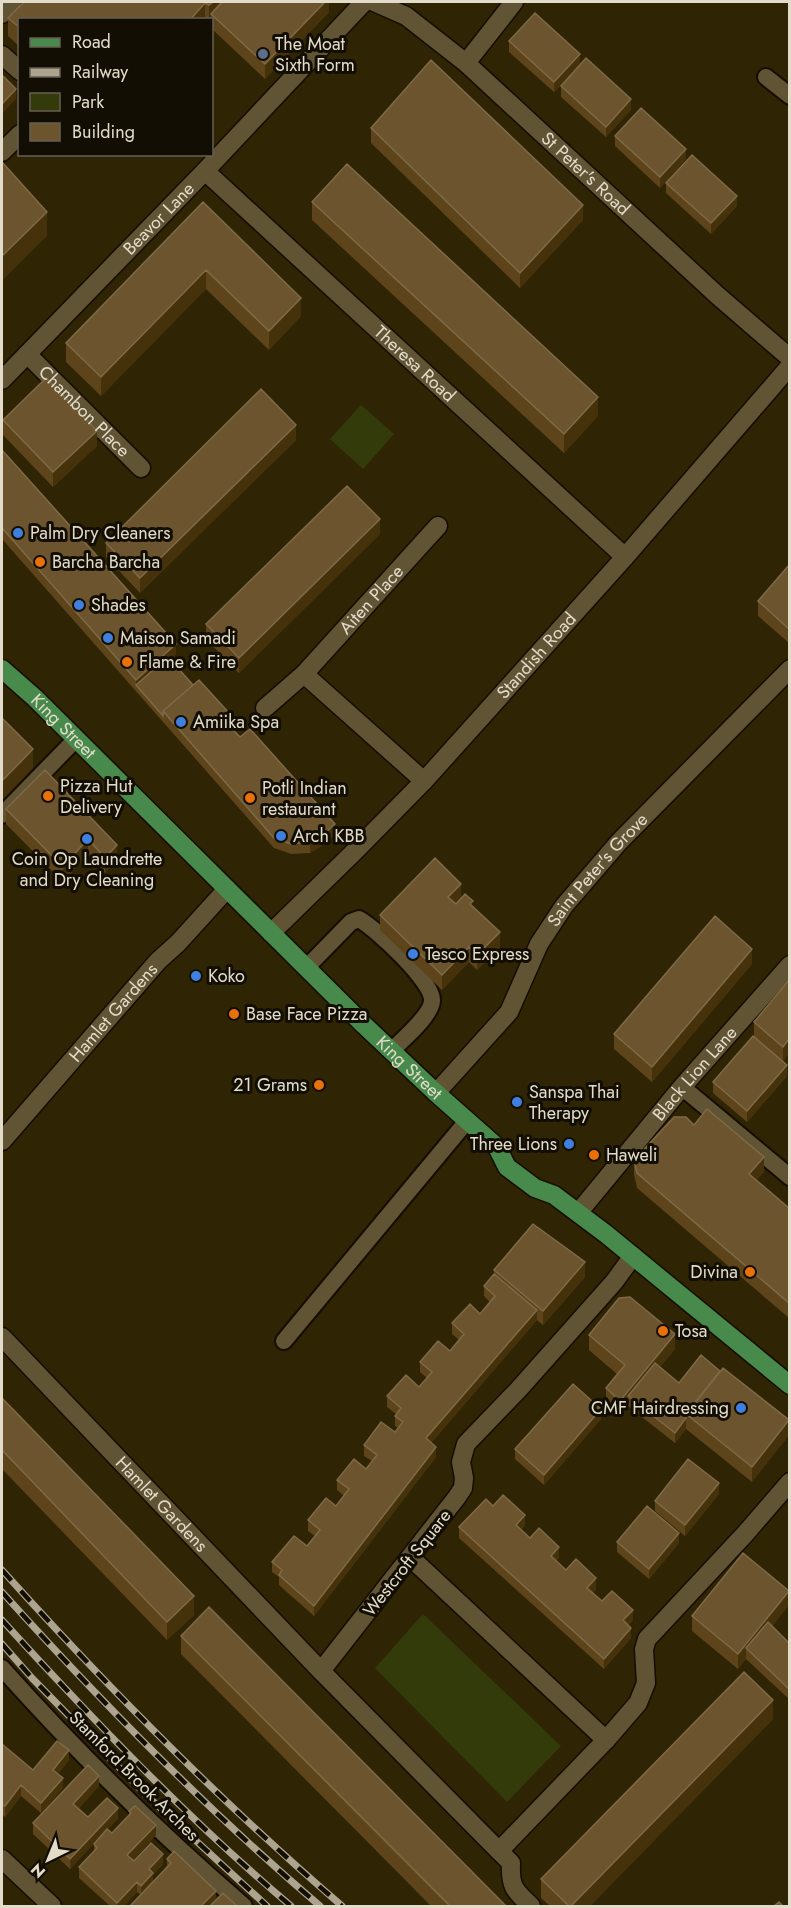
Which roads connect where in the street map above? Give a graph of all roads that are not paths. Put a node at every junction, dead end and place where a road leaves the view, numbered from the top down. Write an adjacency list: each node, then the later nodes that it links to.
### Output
1 (12, 2): 5 (street)
2 (364, 2): 13 (street, Beavor Lane)
3 (374, 2): 7 (street, St Peter's Road)
4 (514, 2): 7 (street)
5 (2, 14)
6 (2, 55): 8 (street)
7 (466, 63): 15 (street, St Peter's Road)
8 (18, 69)
9 (766, 77): 10 (lane)
10 (789, 96)
11 (18, 136): 12 (street)
12 (2, 152)
13 (206, 171): 14 (street, Beavor Lane); 20 (street, Theresa Road)
14 (27, 354): 17 (street, Beavor Lane); 18 (street, Chambon Place)
15 (789, 358)
16 (789, 366): 20 (street, Standish Road)
17 (2, 380)
18 (141, 468)
19 (438, 526): 23 (street, Aiten Place)
20 (624, 557): 26 (street, Standish Road)
21 (2, 669): 25 (main road, King Street)
22 (789, 669): 34 (street, Saint Peter's Grove)
23 (304, 674): 24 (street, Aiten Place); 26 (street)
24 (264, 708)
25 (76, 739): 27 (lane); 28 (main road, King Street)
26 (424, 780): 29 (street, Standish Road)
27 (2, 815)
28 (227, 889): 29 (main road, King Street); 36 (street, Hamlet Gardens)
29 (271, 933): 31 (main road, King Street)
30 (789, 965): 33 (street, Black Lion Lane)
31 (306, 968): 32 (main road, King Street); 32 (lane)
32 (391, 1051): 34 (main road, King Street)
33 (682, 1087): 37 (lane); 38 (street, Black Lion Lane)
34 (436, 1094): 35 (main road, King Street)
35 (467, 1121): 38 (main road, King Street); 41 (lane)
36 (2, 1141)
37 (789, 1177)
38 (578, 1213): 39 (main road, King Street)
39 (633, 1256): 42 (main road, King Street); 44 (street, Westcroft Square)
40 (2, 1337): 46 (street, Hamlet Gardens)
41 (284, 1341)
42 (789, 1385)
43 (789, 1482): 47 (street)
44 (411, 1558): 46 (street, Westcroft Square); 47 (street)
45 (2, 1668): 51 (lane, Stamford Brook Arches)
46 (321, 1671): 48 (street)
47 (606, 1740): 48 (street)
48 (499, 1851): 52 (street)
49 (2, 1859): 50 (street)
50 (52, 1906)
51 (244, 1906)
52 (531, 1906)

